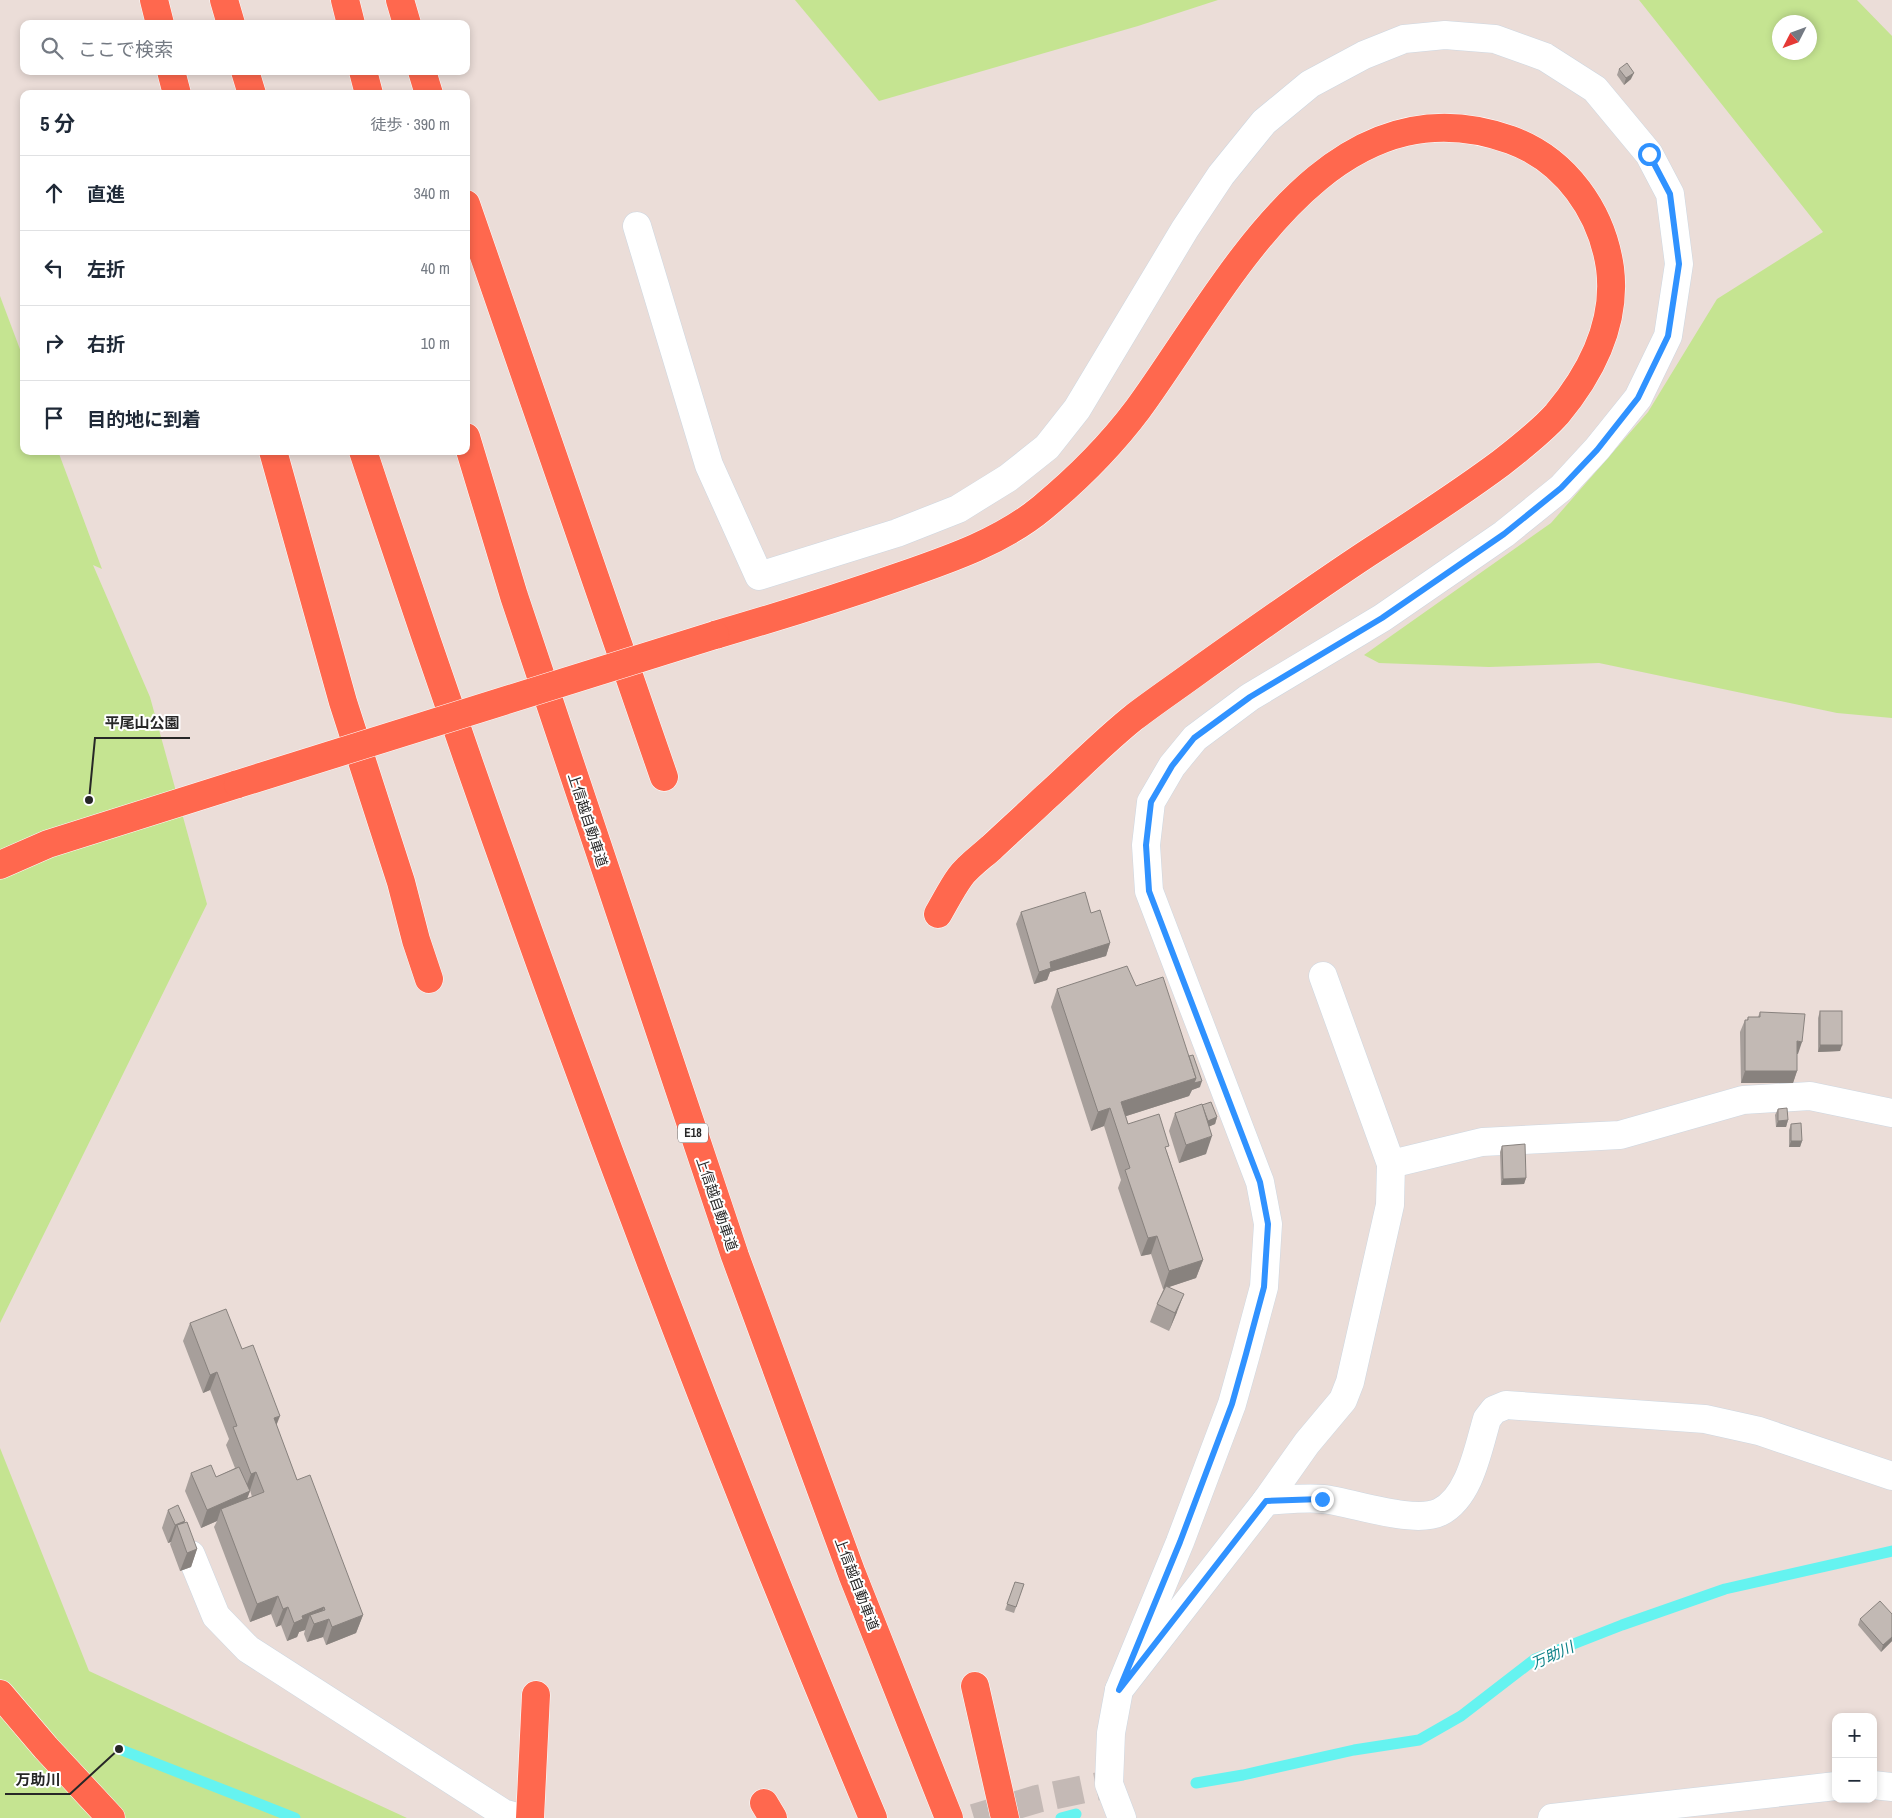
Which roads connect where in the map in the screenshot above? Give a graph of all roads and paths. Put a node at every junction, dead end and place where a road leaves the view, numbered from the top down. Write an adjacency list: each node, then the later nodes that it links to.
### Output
1 (154, 0): 5 (highway)
2 (224, 0): 6 (highway)
3 (345, 0): 7 (highway)
4 (400, 0): 8 (highway)
5 (159, 20)
6 (230, 20)
7 (350, 20)
8 (405, 20)
9 (173, 75): 13 (highway)
10 (246, 75): 14 (highway)
11 (364, 75): 15 (highway)
12 (423, 75): 16 (highway)
13 (176, 90)
14 (251, 90)
15 (368, 90)
16 (429, 90)
17 (470, 216): 22 (highway)
18 (637, 226): 33 (street)
19 (470, 450): 43 (highway, 上信越自動車道 / E18)
20 (273, 455): 26 (highway)
21 (364, 455): 42 (highway)
22 (664, 777)
23 (0, 865): 24 (highway, bridge)
24 (938, 914)
25 (1323, 976): 28 (street)
26 (429, 979)
27 (1892, 1114): 28 (street)
28 (1391, 1164): 30 (street)
29 (1892, 1476): 30 (street)
30 (1266, 1501): 33 (street)
31 (191, 1555): 40 (street)
32 (975, 1686): 44 (highway)
33 (1119, 1690): 45 (street)
34 (0, 1694): 39 (highway)
35 (536, 1696): 41 (highway)
36 (1877, 1785): 38 (street)
37 (1832, 1786): 46 (street)
38 (1892, 1787)
39 (111, 1818)
40 (520, 1818)
41 (530, 1818)
42 (873, 1818)
43 (949, 1818)
44 (1005, 1818)
45 (1122, 1818)
46 (1552, 1818)

